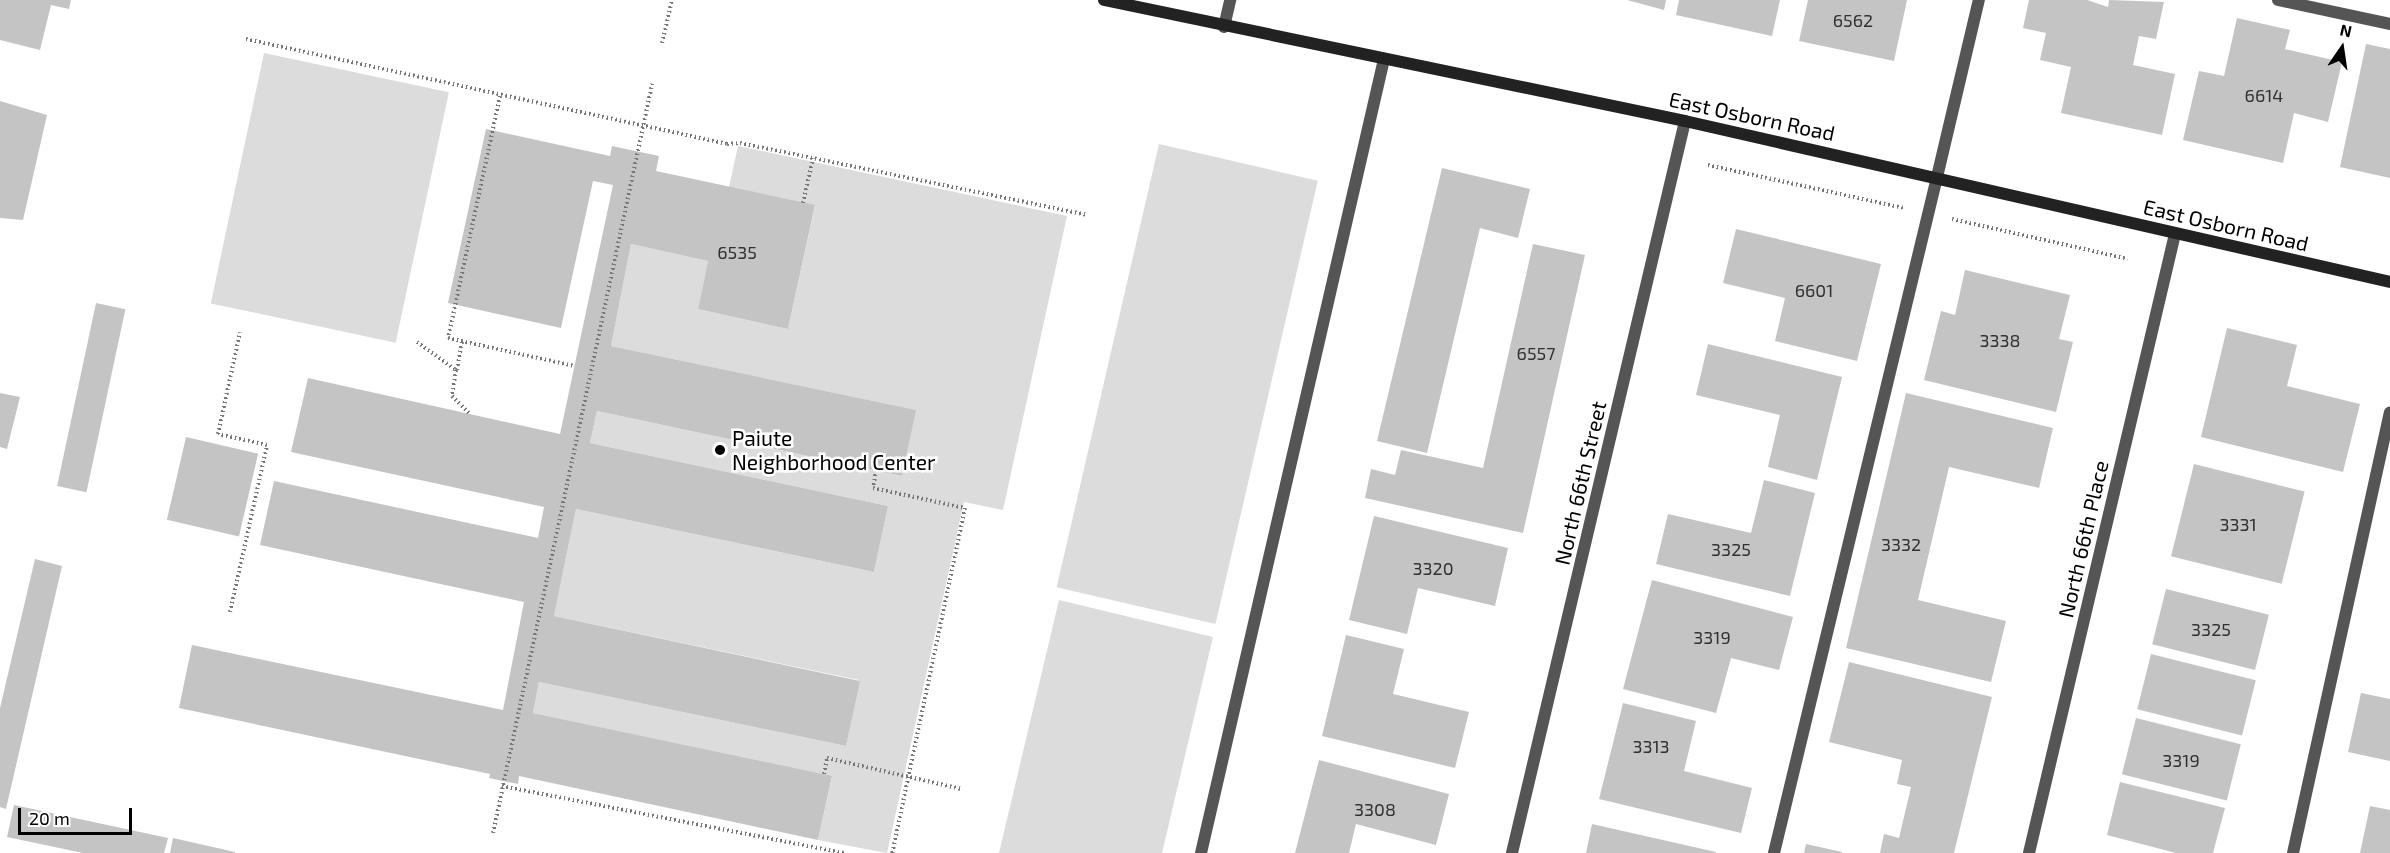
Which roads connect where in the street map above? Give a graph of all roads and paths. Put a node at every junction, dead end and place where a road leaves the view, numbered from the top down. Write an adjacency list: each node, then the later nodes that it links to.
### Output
1 (672, 0): 9 (path)
2 (1104, 0): 7 (main road, East Osborn Road)
3 (1230, 0): 7 (street)
4 (1979, 0): 16 (street)
5 (2278, 0): 6 (street)
6 (2390, 24)
7 (1224, 27): 10 (main road, East Osborn Road)
8 (246, 39): 12 (path)
9 (662, 43)
10 (1384, 59): 13 (main road, East Osborn Road); 37 (street)
11 (652, 84): 14 (path)
12 (500, 96): 14 (path); 22 (path)
13 (1685, 121): 16 (main road, East Osborn Road); 38 (street, North 66th Street)
14 (640, 126): 15 (path); 32 (path)
15 (813, 158): 17 (path); 18 (path)
16 (1937, 177): 19 (main road, East Osborn Road); 39 (street)
17 (803, 203)
18 (1088, 215)
19 (2175, 234): 20 (main road, East Osborn Road); 40 (street, North 66th Place)
20 (2390, 282)
21 (240, 332): 29 (path)
22 (462, 341): 24 (path); 25 (path)
23 (417, 342): 25 (path)
24 (574, 366)
25 (456, 370): 26 (path)
26 (469, 413)
27 (2390, 413): 41 (street)
28 (876, 470): 31 (path)
29 (230, 612)
30 (824, 774): 31 (path)
31 (909, 777): 33 (path); 36 (path)
32 (502, 786): 34 (path); 35 (path)
33 (961, 789)
34 (493, 833)
35 (844, 853)
36 (892, 853)
37 (1202, 853)
38 (1512, 853)
39 (1774, 853)
40 (2029, 853)
41 (2293, 853)

